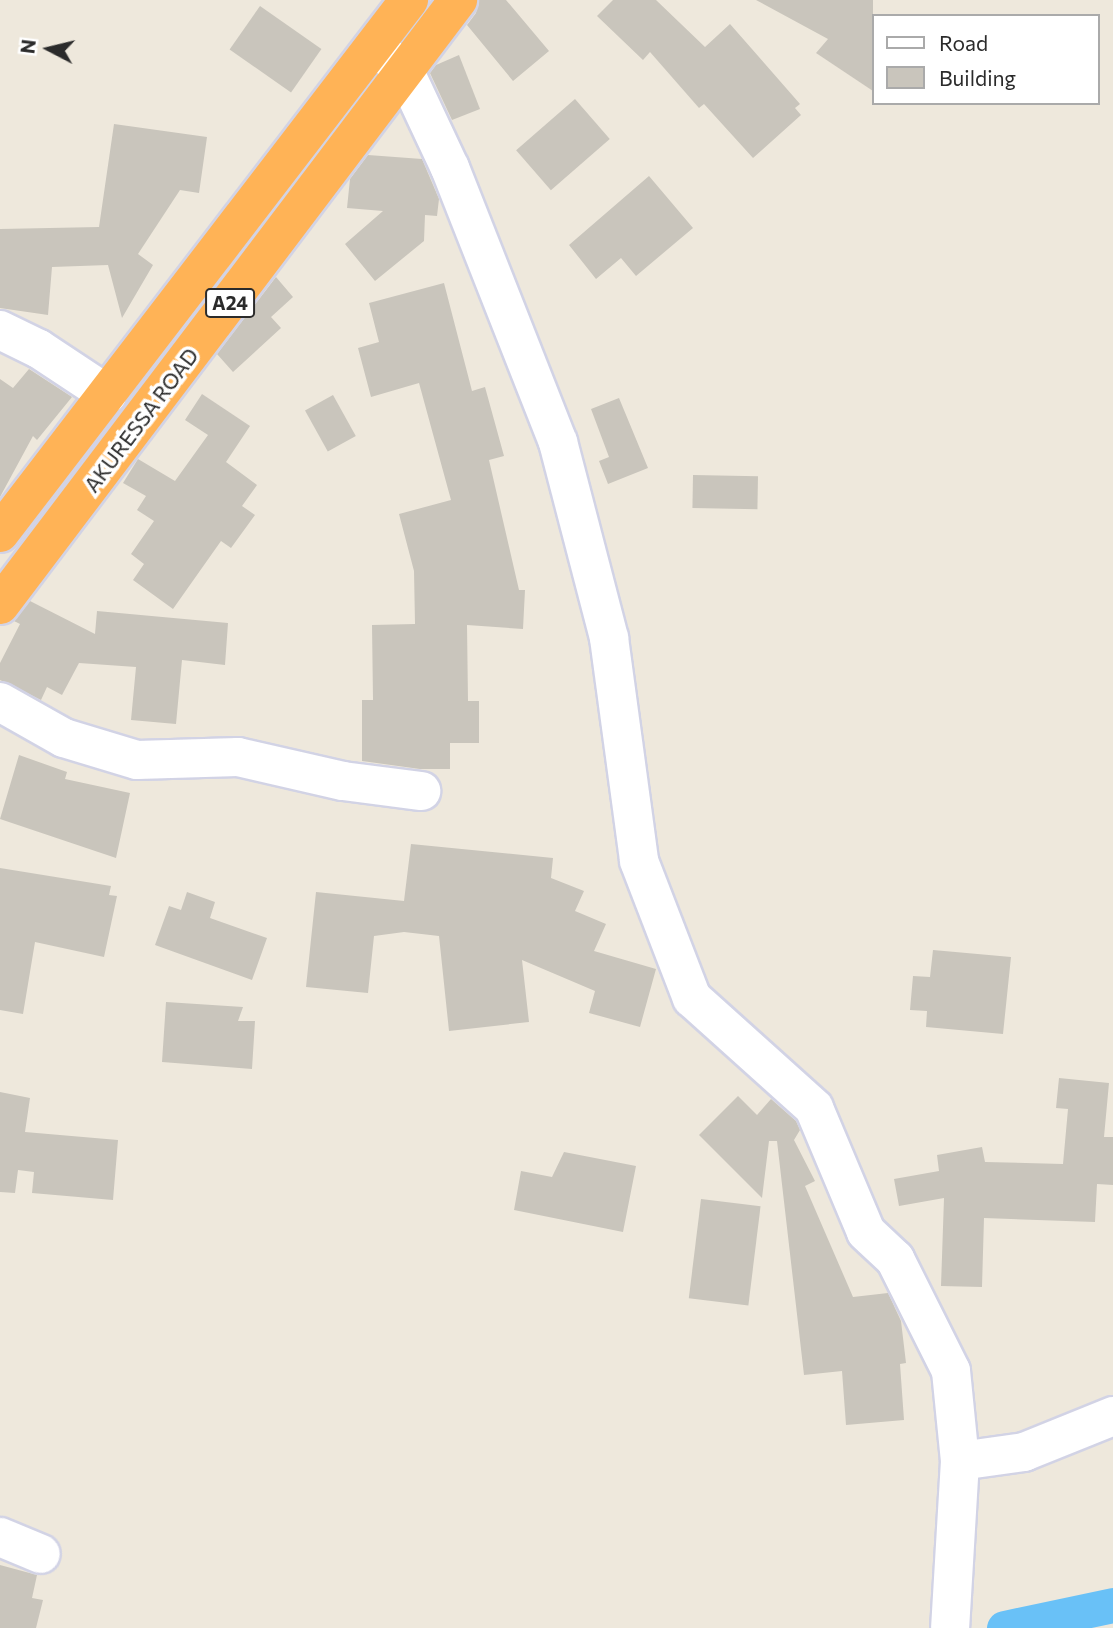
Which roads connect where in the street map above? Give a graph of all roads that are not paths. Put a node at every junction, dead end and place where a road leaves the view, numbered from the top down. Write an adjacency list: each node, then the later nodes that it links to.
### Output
1 (409, 0): 3 (highway, AKURESSA ROAD / A24)
2 (458, 0): 4 (highway, AKURESSA ROAD / A24)
3 (375, 46): 4 (street); 6 (highway, AKURESSA ROAD / A24)
4 (405, 72): 8 (highway, AKURESSA ROAD / A24); 12 (street)
5 (0, 330): 6 (street)
6 (107, 394): 7 (highway, AKURESSA ROAD / A24)
7 (0, 533)
8 (0, 605)
9 (0, 702): 10 (street)
10 (421, 791)
11 (1113, 1416): 12 (street)
12 (960, 1461): 15 (street)
13 (0, 1537): 14 (street)
14 (41, 1554)
15 (950, 1628)

